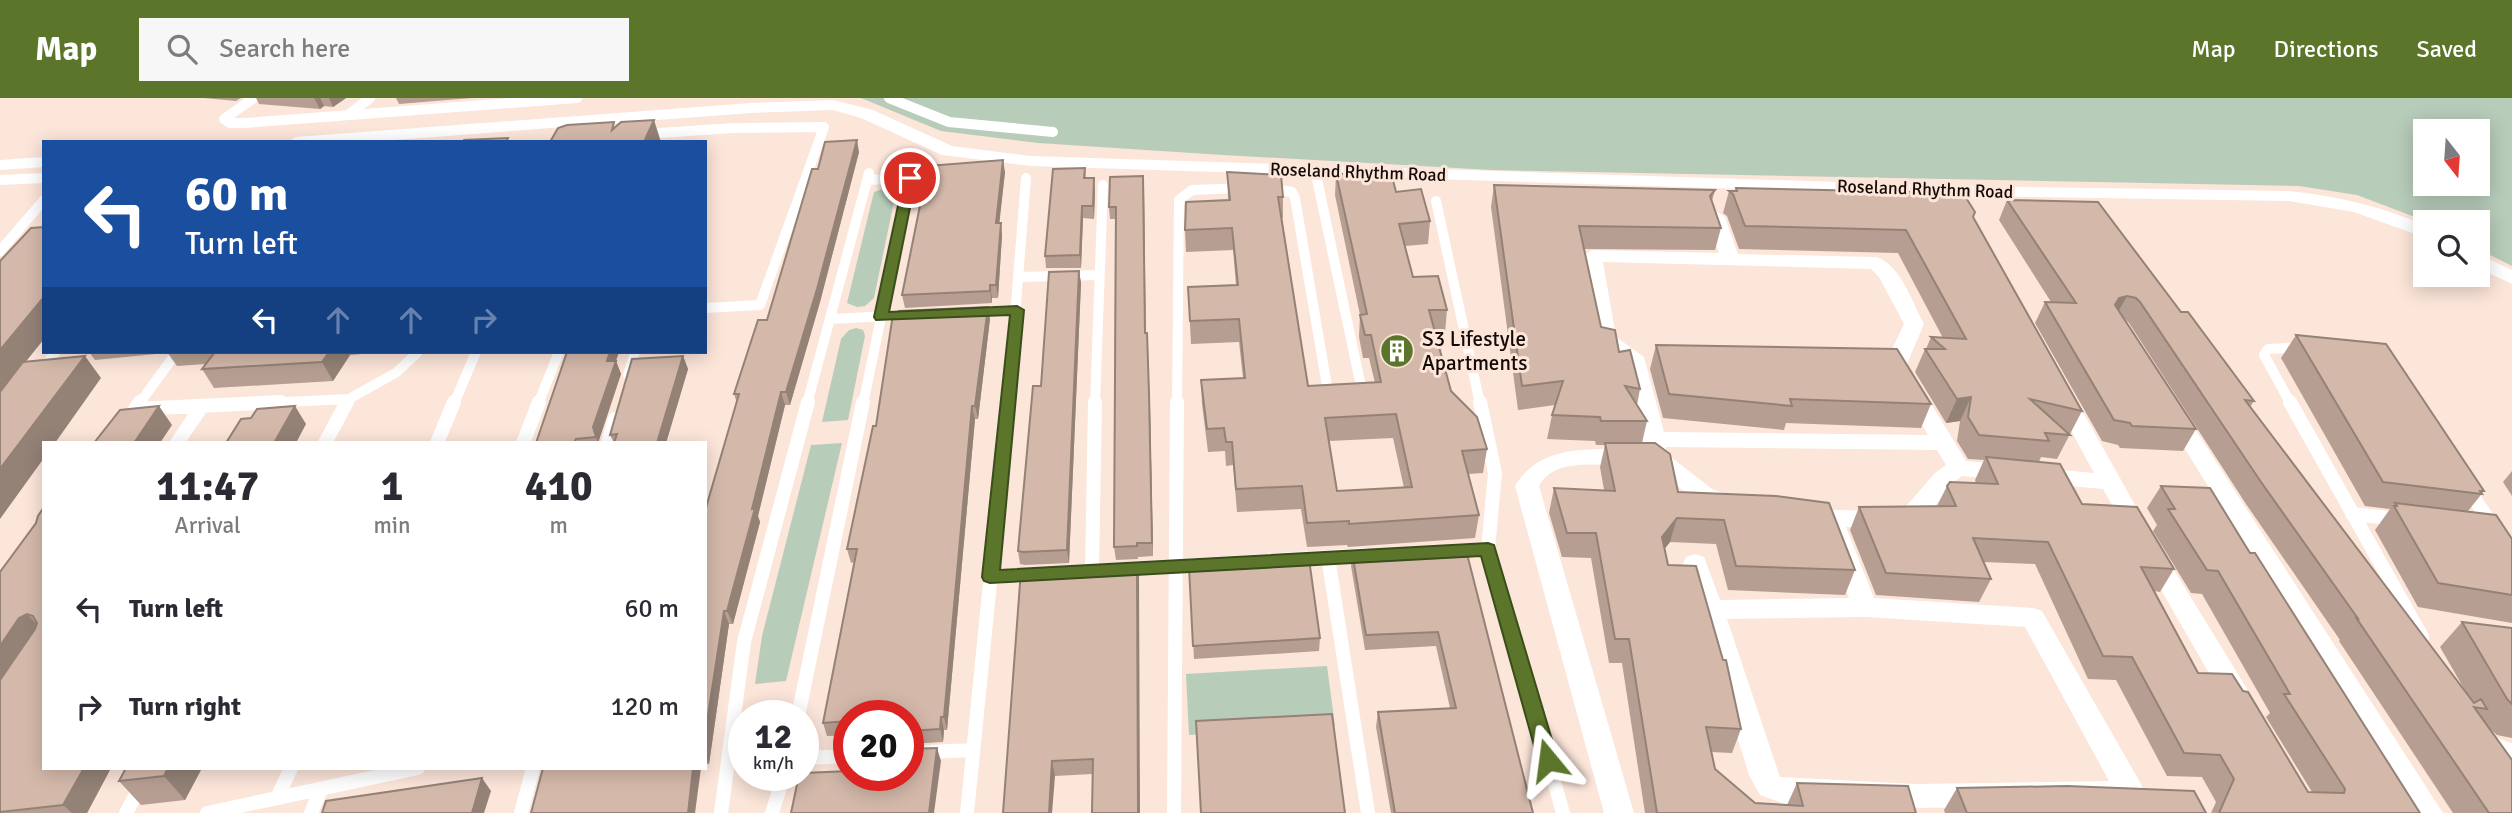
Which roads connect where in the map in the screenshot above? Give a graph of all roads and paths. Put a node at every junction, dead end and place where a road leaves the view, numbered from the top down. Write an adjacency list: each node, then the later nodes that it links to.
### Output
1 (254, 98): 6 (lane)
2 (370, 98): 6 (lane)
3 (577, 98): 6 (lane)
4 (889, 98): 8 (lane)
5 (737, 109): 7 (lane); 11 (street, Roseland Rhythm Road); 14 (street, Roseland Rhythm Road)
6 (349, 114)
7 (734, 128): 10 (lane); 29 (lane)
8 (1053, 132)
9 (632, 134): 10 (lane)
10 (684, 137)
11 (323, 140)
12 (42, 162): 13 (street)
13 (0, 165)
14 (1315, 170): 22 (street, Roseland Rhythm Road); 74 (lane)
15 (42, 178): 17 (lane)
16 (1026, 178): 27 (lane)
17 (0, 180)
18 (1103, 184): 26 (lane)
19 (1436, 201): 69 (lane)
20 (42, 202): 23 (lane)
21 (1716, 217): 24 (street)
22 (2413, 228)
23 (0, 251)
24 (1730, 258): 42 (street); 45 (street)
25 (2490, 266): 28 (street)
26 (1098, 275): 27 (lane); 75 (lane)
27 (1020, 277): 30 (lane)
28 (2512, 278)
29 (707, 307)
30 (1017, 310): 31 (lane); 76 (lane)
31 (963, 313)
32 (922, 315): 33 (lane)
33 (881, 317): 34 (lane); 34 (lane); 81 (lane)
34 (830, 319): 80 (lane)
35 (2321, 348): 64 (lane)
36 (54, 354): 47 (lane)
37 (176, 354): 52 (lane)
38 (416, 354): 50 (lane)
39 (475, 354): 55 (lane)
40 (558, 354): 56 (lane)
41 (634, 354): 48 (lane)
42 (1634, 358): 43 (street); 59 (street)
43 (1658, 358)
44 (1869, 363): 45 (street)
45 (1896, 364): 58 (street)
46 (2049, 372): 62 (street)
47 (32, 382)
48 (624, 391)
49 (2160, 392): 107 (street)
50 (349, 399): 52 (lane); 54 (lane)
51 (620, 404): 57 (lane)
52 (202, 406): 53 (lane)
53 (178, 441)
54 (326, 441)
55 (438, 441)
56 (524, 441)
57 (609, 441)
58 (1944, 443): 59 (street); 60 (street)
59 (1655, 447): 63 (street); 106 (street)
60 (1959, 468): 62 (street); 66 (street)
61 (2458, 474): 68 (lane)
62 (2110, 482): 82 (street)
63 (1746, 508)
64 (2352, 514): 67 (lane); 79 (lane)
65 (1807, 515): 66 (street)
66 (1831, 518): 77 (street)
67 (2418, 522)
68 (2484, 530)
69 (1488, 549): 70 (lane); 105 (lane)
70 (1435, 552)
71 (1381, 555): 72 (lane)
72 (1328, 557): 74 (lane); 104 (lane)
73 (1695, 563): 78 (street)
74 (1174, 568): 75 (lane); 103 (lane)
75 (1092, 571): 76 (lane)
76 (990, 577): 84 (lane)
77 (1865, 607): 78 (street); 95 (street)
78 (1711, 610): 95 (street)
79 (2427, 646)
80 (740, 700)
81 (801, 700)
82 (2251, 720)
83 (2484, 736): 85 (lane)
84 (973, 750): 86 (lane); 102 (lane)
85 (2512, 751)
86 (924, 752)
87 (149, 770): 96 (lane)
88 (290, 770): 94 (lane)
89 (532, 770): 99 (lane)
90 (397, 771): 91 (lane)
91 (321, 789): 94 (lane); 98 (lane)
92 (728, 789): 100 (lane)
93 (779, 791): 101 (lane)
94 (277, 798): 97 (lane)
95 (1918, 804)
96 (126, 813)
97 (207, 813)
98 (311, 813)
99 (521, 813)
100 (721, 813)
101 (772, 813)
102 (967, 813)
103 (1174, 813)
104 (1368, 813)
105 (1563, 813)
106 (1619, 813)
107 (2428, 813)

